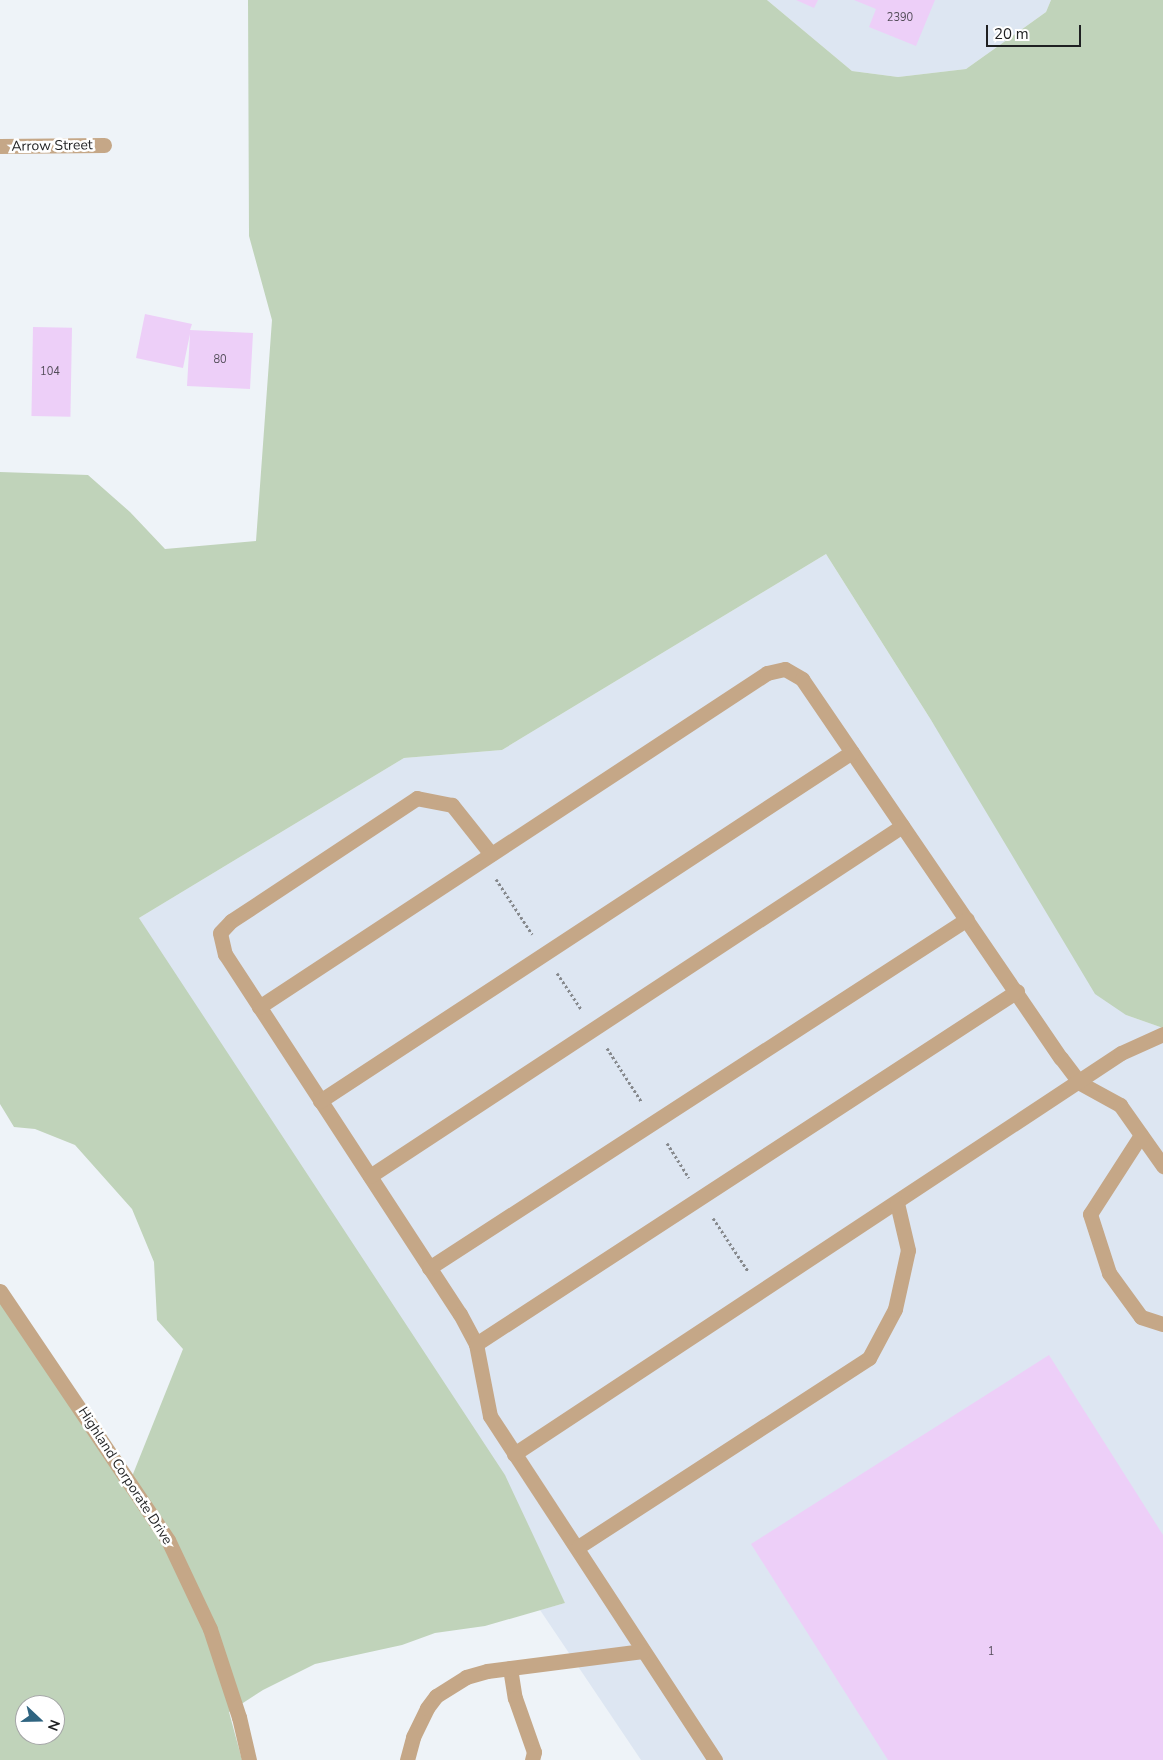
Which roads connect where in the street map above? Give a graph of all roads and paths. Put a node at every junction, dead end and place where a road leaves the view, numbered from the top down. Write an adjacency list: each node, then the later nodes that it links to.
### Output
1 (104, 145): 2 (street, Arrow Street)
2 (0, 146)
3 (852, 752): 4 (street); 5 (street); 7 (street)
4 (902, 826): 6 (street); 10 (street)
5 (487, 857): 7 (path); 9 (street); 9 (street)
6 (967, 919): 8 (street); 14 (street)
7 (545, 954): 10 (path); 13 (street)
8 (1017, 992): 12 (street); 18 (street)
9 (259, 1007): 13 (street)
10 (594, 1028): 14 (path); 17 (street)
11 (1163, 1034): 12 (street)
12 (1080, 1083): 15 (street); 19 (street)
13 (320, 1101): 17 (street)
14 (654, 1122): 18 (path); 20 (street)
15 (1141, 1135): 16 (street); 23 (street)
16 (1163, 1166)
17 (370, 1176): 20 (street)
18 (701, 1198): 21 (path); 24 (street)
19 (897, 1203): 21 (street); 26 (street)
20 (429, 1268): 24 (street)
21 (763, 1290): 25 (street)
22 (0, 1291): 29 (street, Highland Corporate Drive)
23 (1163, 1324)
24 (476, 1344): 25 (street)
25 (514, 1454): 26 (street)
26 (578, 1547): 27 (street)
27 (643, 1651): 28 (street); 32 (street)
28 (510, 1668): 30 (street); 31 (street)
29 (249, 1760)
30 (407, 1760)
31 (532, 1760)
32 (715, 1760)

